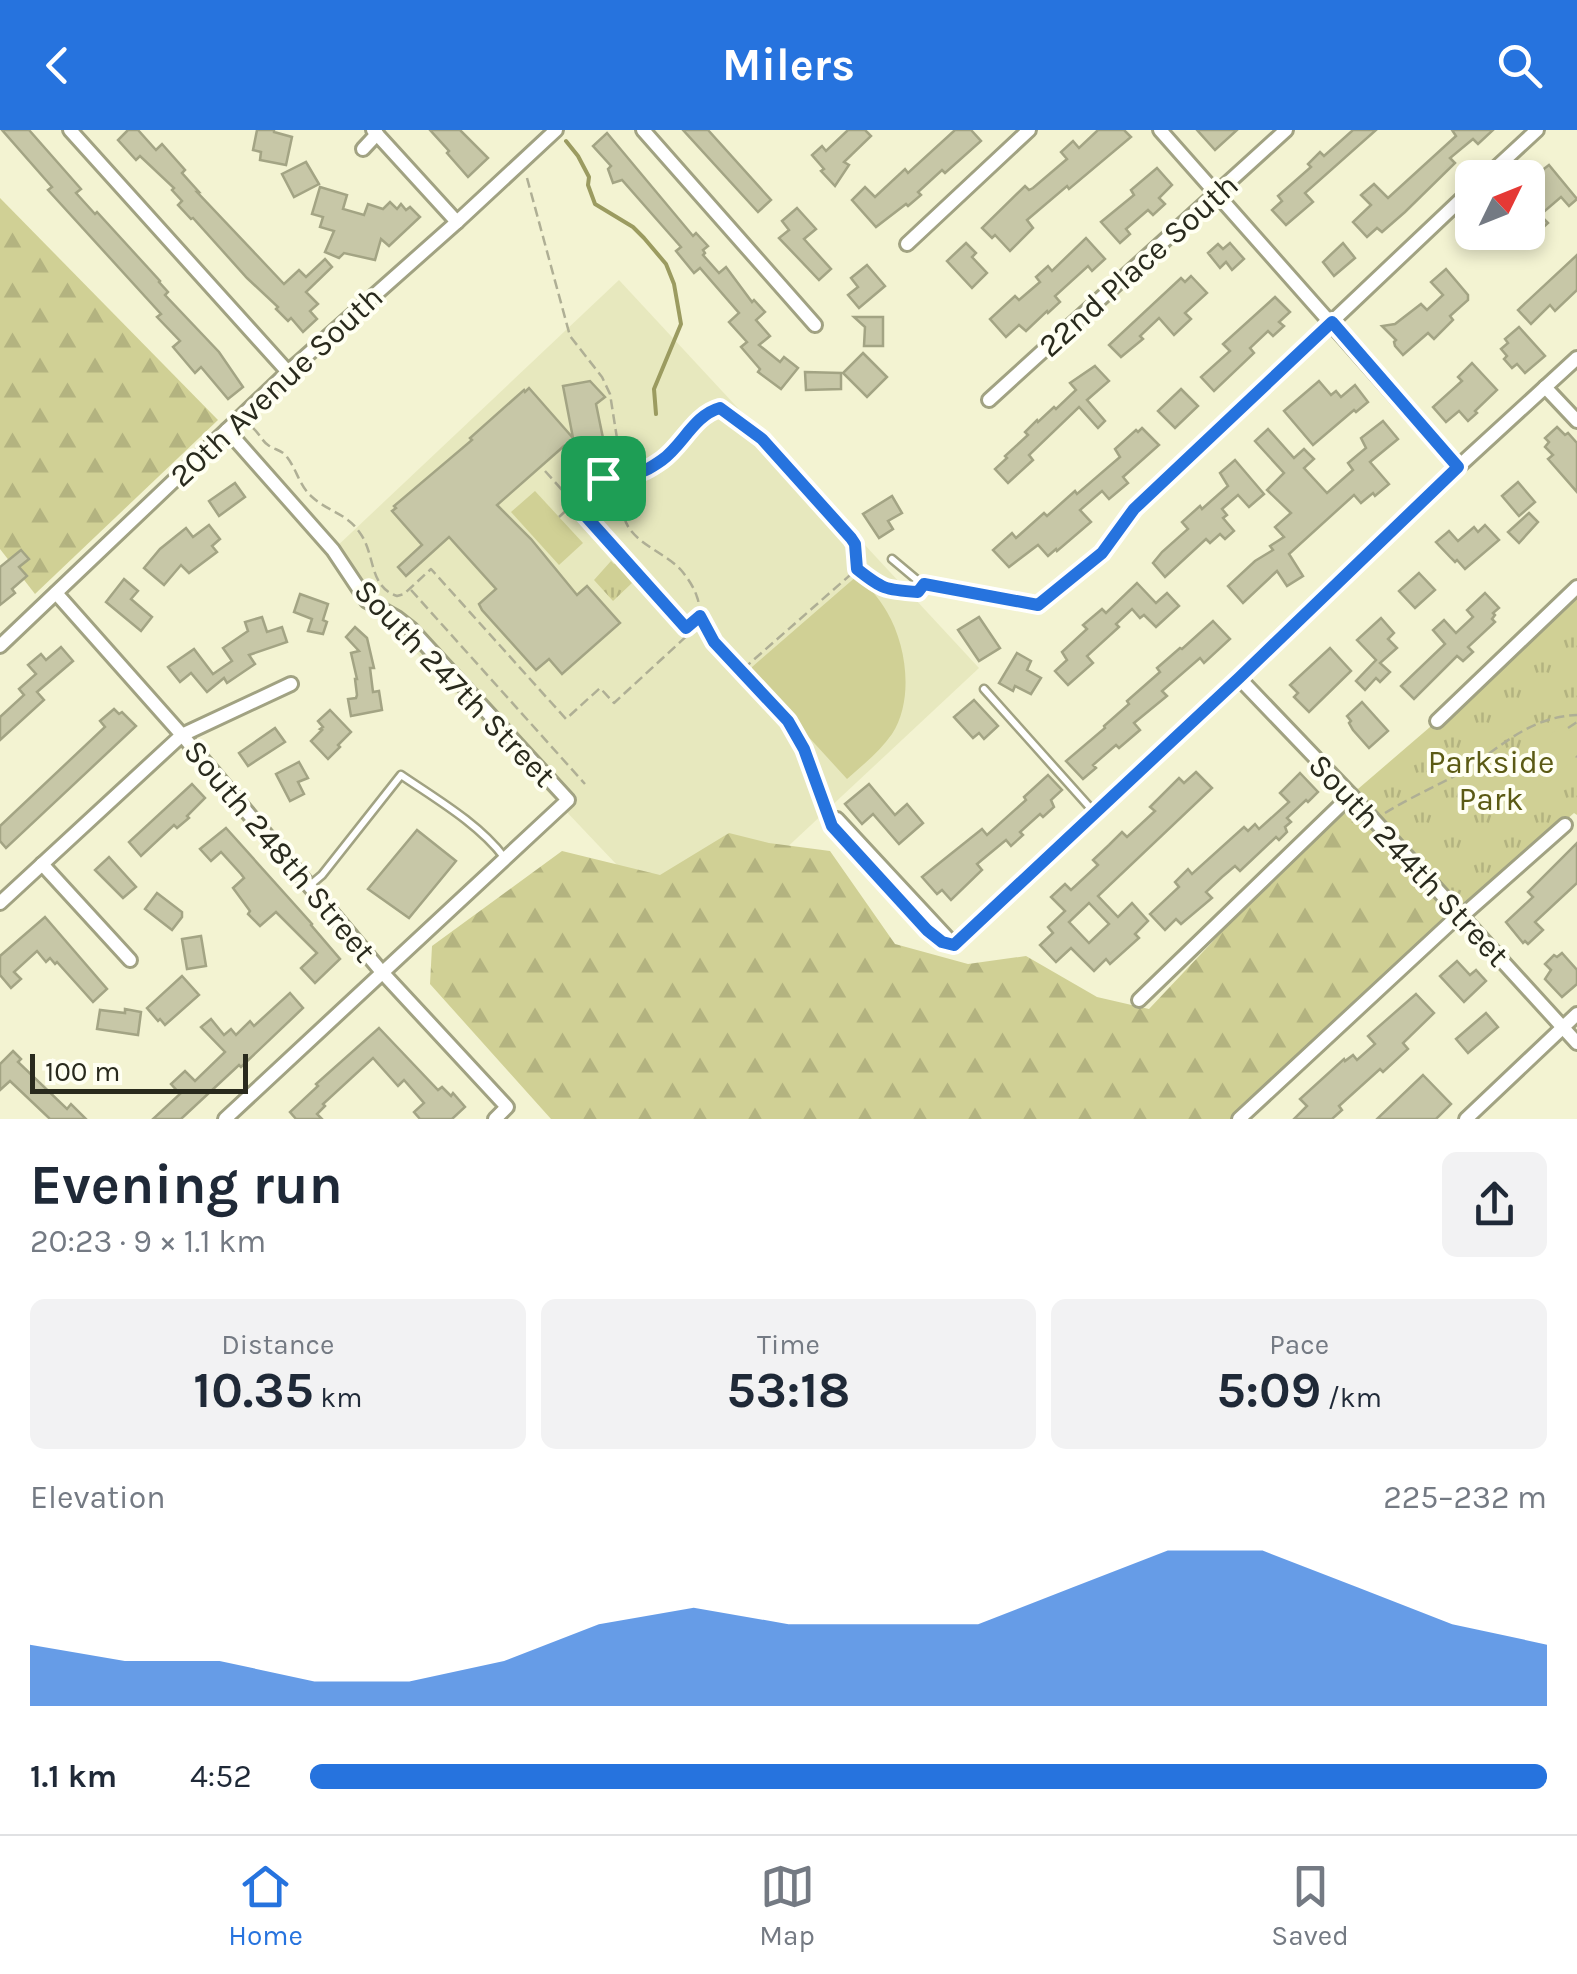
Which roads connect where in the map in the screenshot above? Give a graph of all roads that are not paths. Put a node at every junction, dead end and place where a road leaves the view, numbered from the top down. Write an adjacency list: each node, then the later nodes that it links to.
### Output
1 (70, 130): 18 (street)
2 (556, 130): 13 (street, 20th Avenue South)
3 (644, 130): 16 (street)
4 (1030, 130): 14 (street)
5 (1160, 130): 11 (street)
6 (1286, 130): 11 (street, 22nd Place South)
7 (1537, 130): 10 (street)
8 (375, 132): 9 (street); 13 (street)
9 (363, 150)
10 (1504, 160)
11 (1216, 195): 15 (street); 20 (street, 22nd Place South)
12 (1455, 205): 15 (street)
13 (457, 222): 18 (street, 20th Avenue South)
14 (907, 244)
15 (1332, 322): 23 (street); 27 (street)
16 (816, 325)
17 (1577, 358): 19 (street)
18 (288, 372): 22 (street, 20th Avenue South)
19 (1545, 387): 21 (street); 23 (street)
20 (989, 400)
21 (1577, 421)
22 (226, 430): 26 (street, 20th Avenue South); 38 (street, South 247th Street)
23 (1458, 467): 29 (street)
24 (892, 559): 27 (lane)
25 (1577, 587): 32 (street)
26 (56, 592): 28 (street, 20th Avenue South); 33 (street, South 248th Street)
27 (1038, 605)
28 (0, 646)
29 (1239, 678): 34 (street, South 244th Street); 35 (street)
30 (292, 684): 33 (street)
31 (984, 689): 35 (lane)
32 (1438, 721)
33 (182, 736): 39 (street); 40 (street, South 248th Street)
34 (1351, 795): 42 (street, South 244th Street); 45 (street)
35 (1095, 813): 36 (street)
36 (833, 817)
37 (1565, 825): 42 (street)
38 (504, 858): 40 (lane); 44 (street)
39 (42, 864): 41 (street); 43 (street)
40 (309, 886): 44 (street, South 248th Street)
41 (0, 903)
42 (1461, 915): 47 (street, South 244th Street); 51 (street)
43 (130, 960)
44 (381, 972): 49 (street); 50 (street, South 248th Street)
45 (1139, 1000)
46 (1577, 1014): 47 (street)
47 (1562, 1028): 48 (street, South 244th Street); 52 (street)
48 (1577, 1043)
49 (225, 1119)
50 (494, 1119)
51 (1238, 1119)
52 (1466, 1119)

